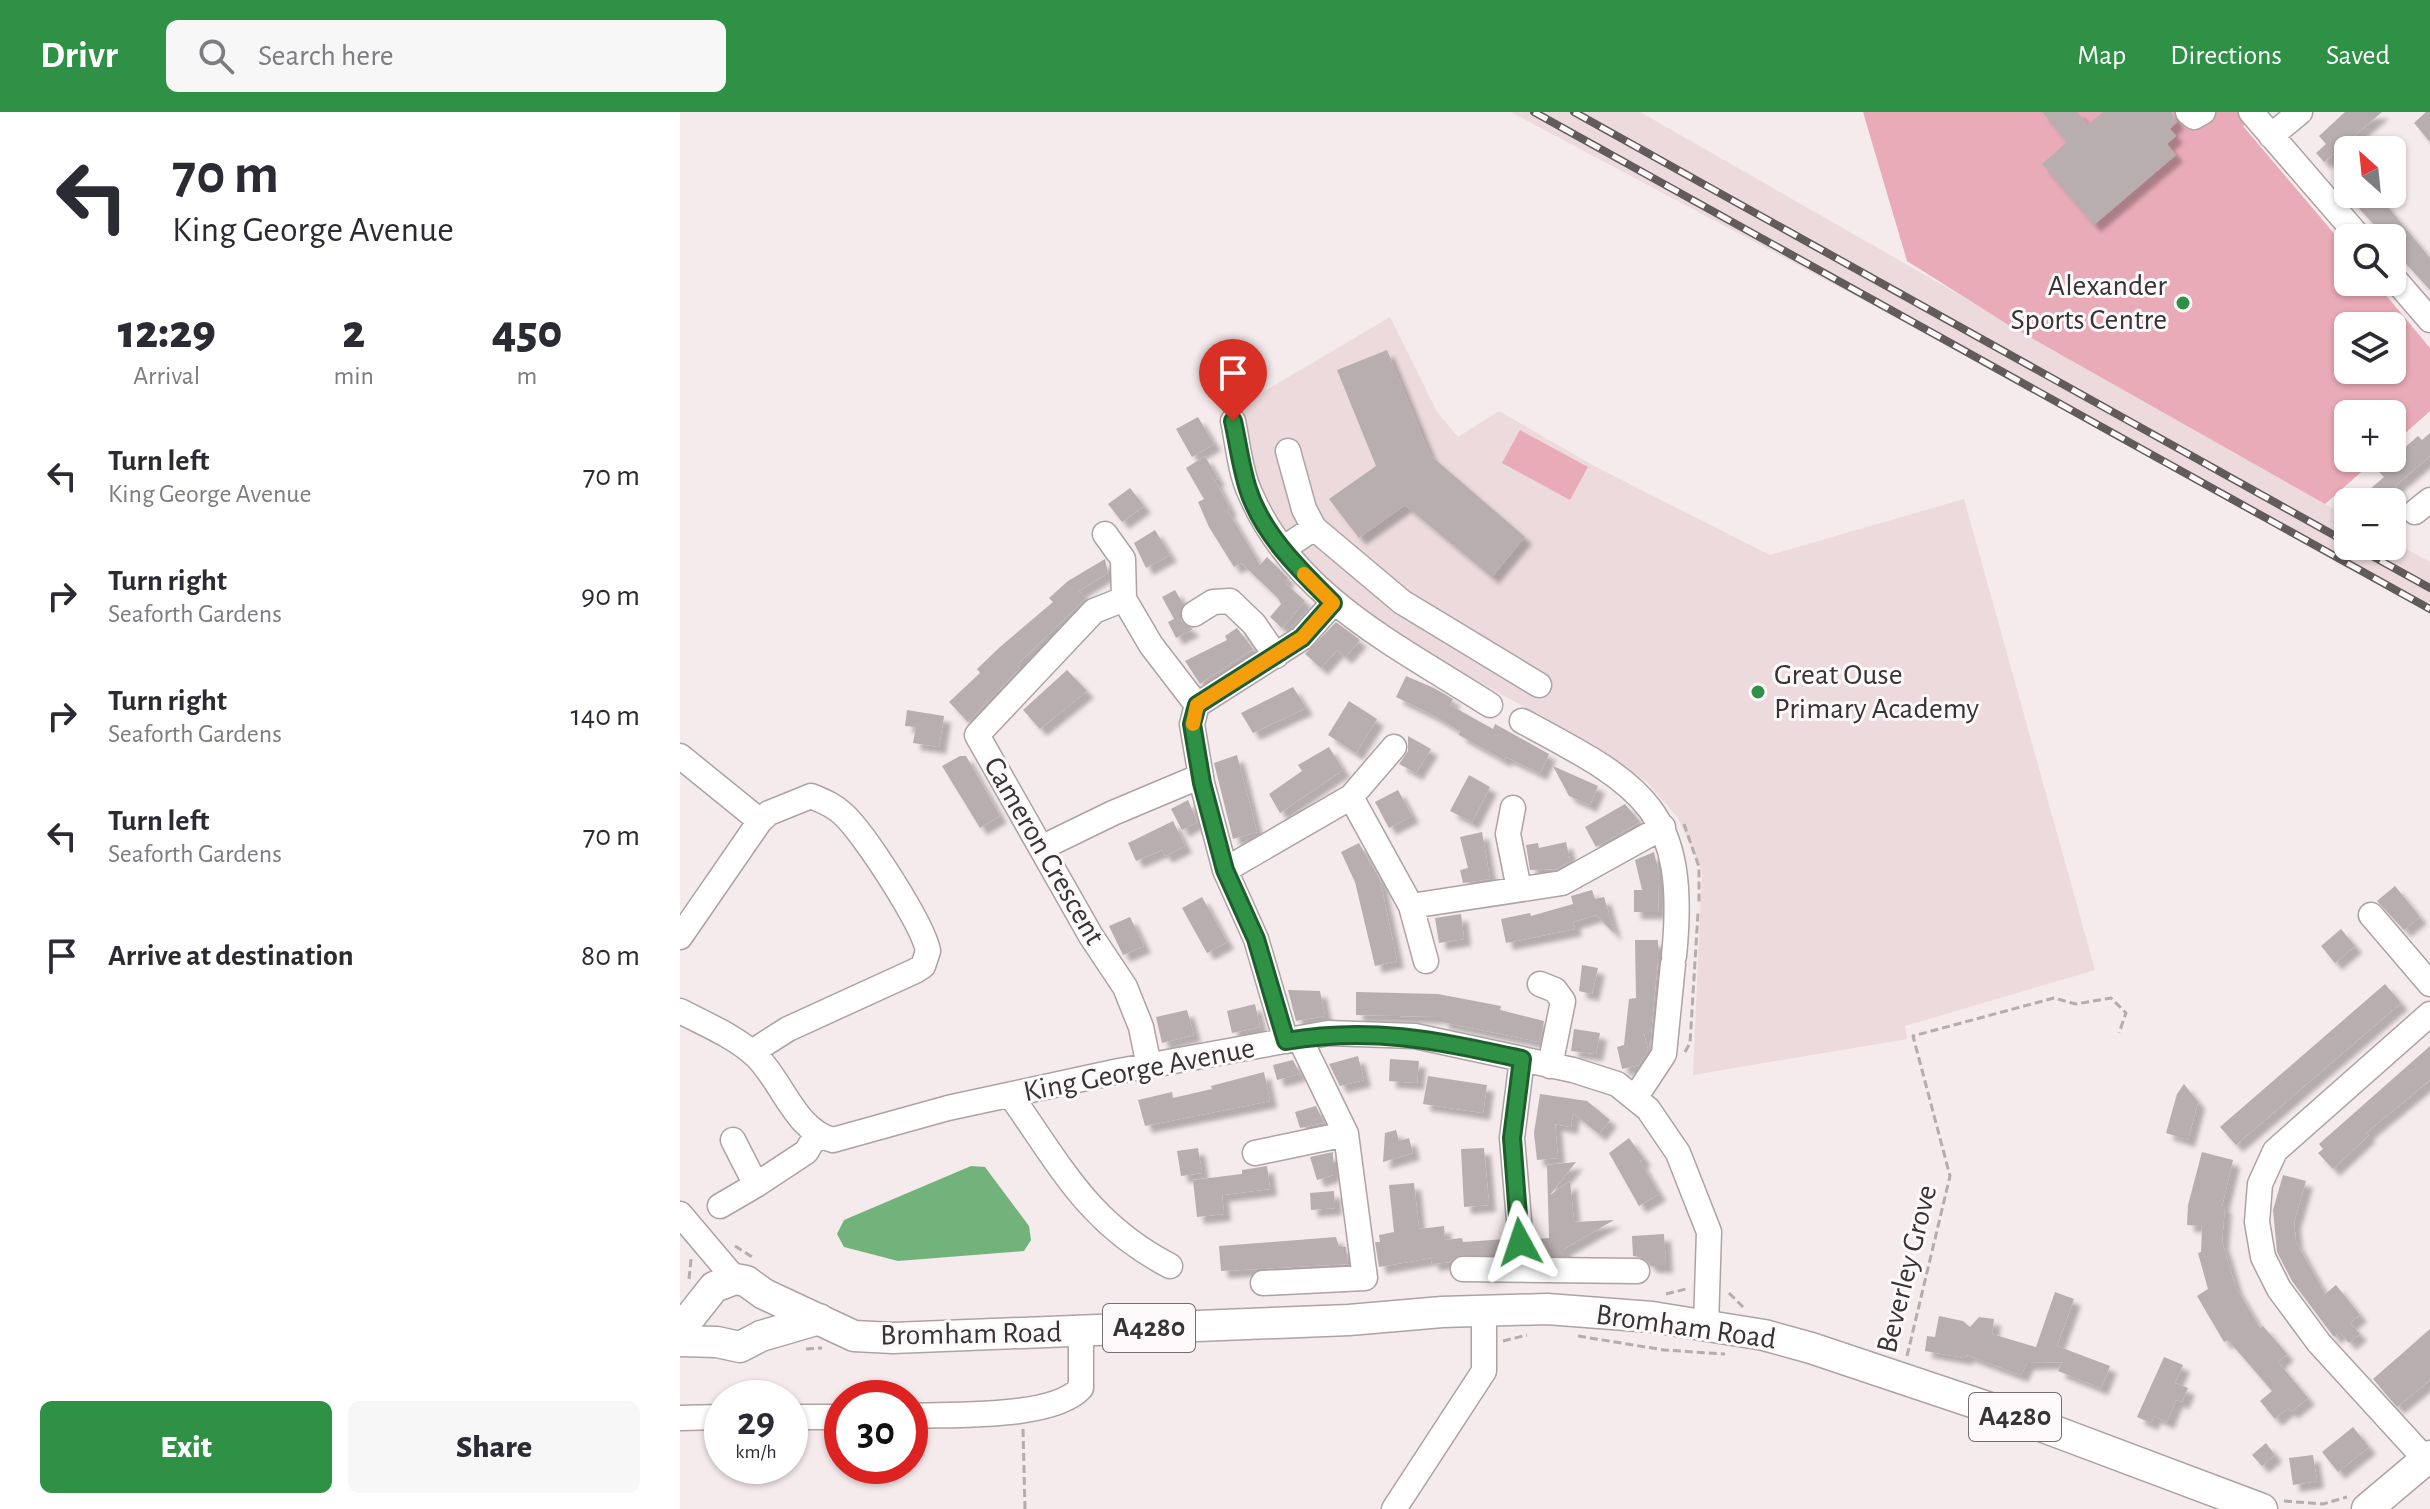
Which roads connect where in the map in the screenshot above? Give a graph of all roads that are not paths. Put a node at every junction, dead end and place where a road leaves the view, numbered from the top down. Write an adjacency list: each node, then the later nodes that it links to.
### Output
1 (2188, 112): 2 (street)
2 (2203, 112)
3 (2251, 112): 5 (street)
4 (2300, 112): 5 (street)
5 (2271, 136): 6 (street)
6 (2348, 224)
7 (2406, 292): 8 (street)
8 (2430, 320)
9 (1233, 421): 13 (street)
10 (1288, 451): 11 (street)
11 (1314, 528): 13 (street); 14 (street)
12 (1105, 534): 15 (street)
13 (1283, 549): 16 (street)
14 (1375, 582): 16 (street); 19 (street)
15 (1124, 599): 20 (street); 30 (street, Cameron Crescent)
16 (1342, 610): 18 (street); 21 (street)
17 (1194, 614): 18 (street)
18 (1276, 656): 20 (street)
19 (1539, 685)
20 (1197, 705): 25 (street)
21 (1490, 705)
22 (1522, 721): 29 (street)
23 (1394, 747): 26 (street)
24 (680, 756): 28 (street)
25 (1201, 776): 30 (street); 31 (street)
26 (1351, 797): 31 (street); 33 (street)
27 (1513, 808): 32 (street)
28 (760, 821): 35 (street); 42 (street)
29 (1672, 822): 32 (street); 47 (street)
30 (1041, 848): 44 (street, Cameron Crescent)
31 (1225, 870): 41 (street)
32 (1519, 889): 33 (street)
33 (1411, 906): 36 (street)
34 (2371, 915): 38 (street)
35 (680, 937)
36 (1426, 961)
37 (1540, 984): 45 (street)
38 (2430, 984)
39 (680, 1011): 42 (street)
40 (2430, 1014): 73 (street)
41 (1293, 1040): 43 (street, King George Avenue); 44 (street, King George Avenue); 49 (street)
42 (752, 1052): 48 (street)
43 (1522, 1059): 45 (street, King George Avenue); 56 (street)
44 (1149, 1066): 46 (street, King George Avenue)
45 (1550, 1066): 47 (street, King George Avenue)
46 (1011, 1096): 48 (street, King George Avenue); 55 (street)
47 (1635, 1098): 64 (street, King George Avenue)
48 (817, 1134): 52 (street)
49 (1346, 1134): 51 (street); 59 (street)
50 (733, 1140): 52 (street)
51 (1255, 1153)
52 (756, 1185): 53 (street)
53 (720, 1206)
54 (689, 1231): 60 (street)
55 (1170, 1266)
56 (1523, 1267): 57 (street, Bromham Road); 58 (street, Bromham Road)
57 (1463, 1269)
58 (1637, 1271)
59 (1263, 1283)
60 (717, 1291): 61 (main road, A4280); 65 (main road); 69 (main road)
61 (764, 1294): 63 (main road, A4280); 67 (main road)
62 (1484, 1312): 64 (main road, Bromham Road / A4280); 66 (main road, Bromham Road / A4280); 74 (street)
63 (819, 1319): 66 (main road, Bromham Road / A4280); 67 (main road)
64 (1706, 1325): 75 (main road, Bromham Road / A4280)
65 (680, 1330)
66 (1081, 1332): 70 (street, Bromham Road)
67 (761, 1336): 69 (main road)
68 (680, 1341): 69 (main road)
69 (717, 1342)
70 (928, 1415)
71 (704, 1417): 72 (street)
72 (680, 1418)
73 (2428, 1458): 76 (main road)
74 (1394, 1509)
75 (2262, 1509)
76 (2367, 1509)

